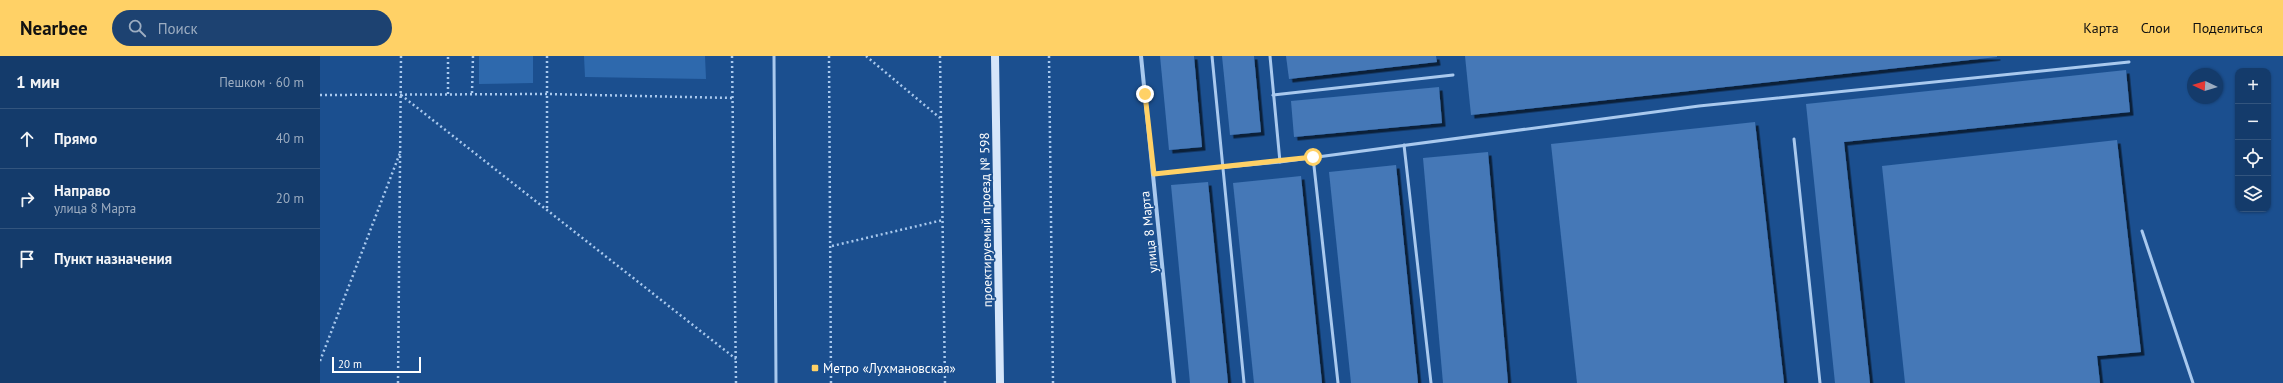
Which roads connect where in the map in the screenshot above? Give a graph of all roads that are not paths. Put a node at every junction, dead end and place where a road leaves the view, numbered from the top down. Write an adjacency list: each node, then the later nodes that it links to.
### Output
1 (774, 56): 16 (lane)
2 (995, 56): 17 (street, проектируемый проезд № 598)
3 (1141, 56): 14 (street, улица 8 Марта)
4 (1212, 56): 13 (lane)
5 (1270, 56): 8 (lane)
6 (2129, 62): 10 (lane)
7 (1453, 75): 8 (lane)
8 (1273, 95): 12 (lane)
9 (1794, 139): 22 (lane)
10 (1404, 145): 11 (lane); 21 (lane)
11 (1313, 157): 12 (lane); 20 (lane)
12 (1280, 162): 13 (lane)
13 (1223, 167): 14 (lane); 19 (lane)
14 (1154, 174): 18 (street, улица 8 Марта)
15 (2142, 231): 23 (lane)
16 (776, 383)
17 (1000, 383)
18 (1174, 383)
19 (1244, 383)
20 (1338, 383)
21 (1431, 383)
22 (1820, 383)
23 (2192, 383)

